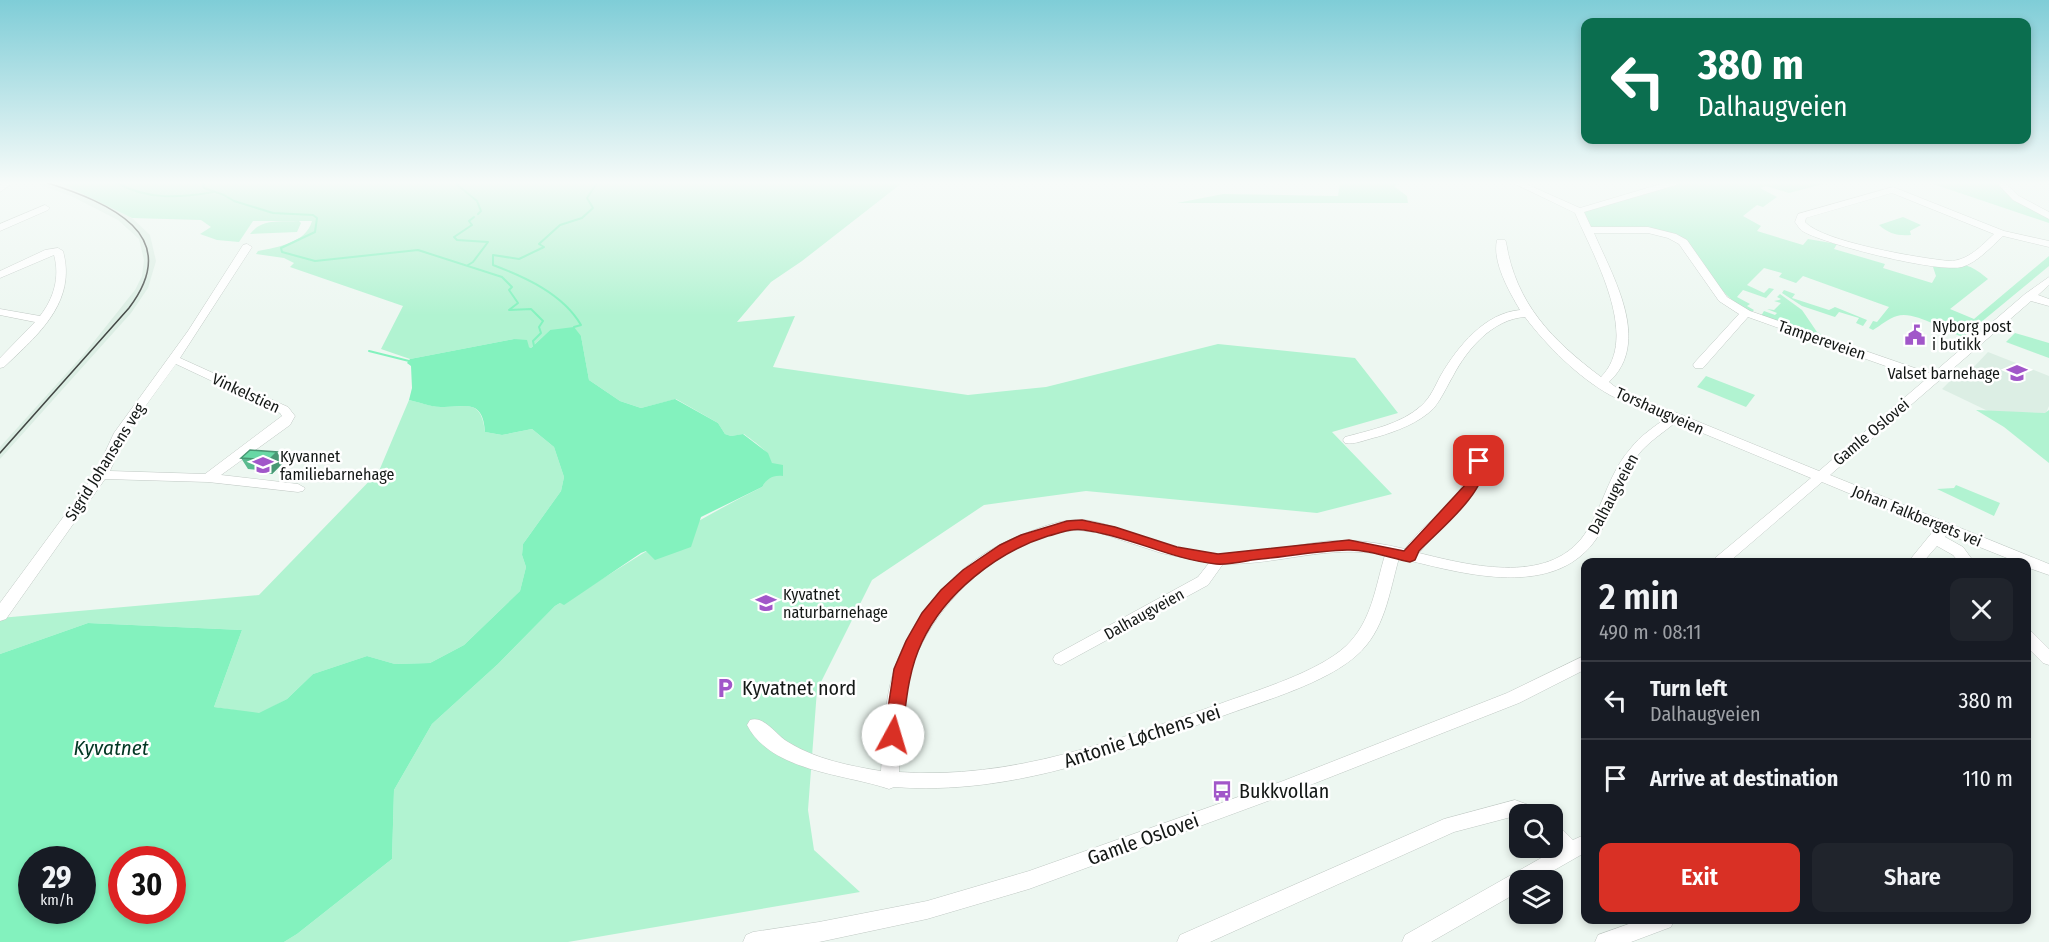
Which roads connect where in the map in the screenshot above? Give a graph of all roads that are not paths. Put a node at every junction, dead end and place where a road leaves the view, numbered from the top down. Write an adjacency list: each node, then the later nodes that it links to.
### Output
1 (1587, 227): 4 (street)
2 (1804, 227): 5 (street)
3 (1986, 227): 5 (street)
4 (1588, 230): 15 (street, Tampereveien); 21 (street)
5 (2001, 233): 7 (street)
6 (1501, 242): 14 (street, Torshaugveien)
7 (2049, 244)
8 (247, 247): 17 (street, Sigrid Johansens veg)
9 (0, 275): 16 (street)
10 (2049, 280): 11 (street, Gamle Oslovei)
11 (2029, 296): 12 (street); 20 (street, Gamle Oslovei)
12 (2049, 303)
13 (0, 312): 16 (street)
14 (1529, 313): 21 (street, Torshaugveien); 23 (street)
15 (1746, 313): 19 (street); 20 (street, Tampereveien)
16 (42, 320): 18 (street)
17 (174, 359): 25 (street, Sigrid Johansens veg); 27 (street, Vinkelstien)
18 (0, 364)
19 (1699, 365)
20 (1932, 378): 26 (street, Gamle Oslovei)
21 (1600, 383): 22 (street, Torshaugveien)
22 (1673, 418): 26 (street, Torshaugveien); 30 (street, Dalhaugveien)
23 (1350, 440)
24 (1479, 461): 30 (street)
25 (101, 475): 27 (street); 38 (street, Sigrid Johansens veg)
26 (1819, 477): 29 (street, Johan Falkbergets vei); 31 (street, Gamle Oslovei)
27 (208, 478): 28 (street)
28 (298, 488)
29 (1941, 533): 32 (street); 33 (street, Johan Falkbergets vei); 34 (street, Johan Falkbergets vei)
30 (1402, 555): 35 (street, Dalhaugveien); 44 (street, Antonie Løchens vei)
31 (1725, 558)
32 (1919, 558)
33 (1964, 558)
34 (2021, 558)
35 (1218, 559): 41 (street, Dalhaugveien); 44 (street, Dalhaugveien)
36 (2031, 561): 37 (street, Johan Falkbergets vei)
37 (2047, 566)
38 (0, 615)
39 (2031, 641): 40 (street)
40 (2049, 659)
41 (1061, 660)
42 (1581, 664): 49 (street, Gamle Oslovei)
43 (756, 725): 44 (street, Antonie Løchens vei)
44 (889, 781)
45 (1509, 810): 50 (street)
46 (1563, 838): 47 (street)
47 (1578, 846): 51 (street)
48 (1653, 924): 52 (street)
49 (753, 942)
50 (1187, 942)
51 (1412, 942)
52 (1605, 942)

